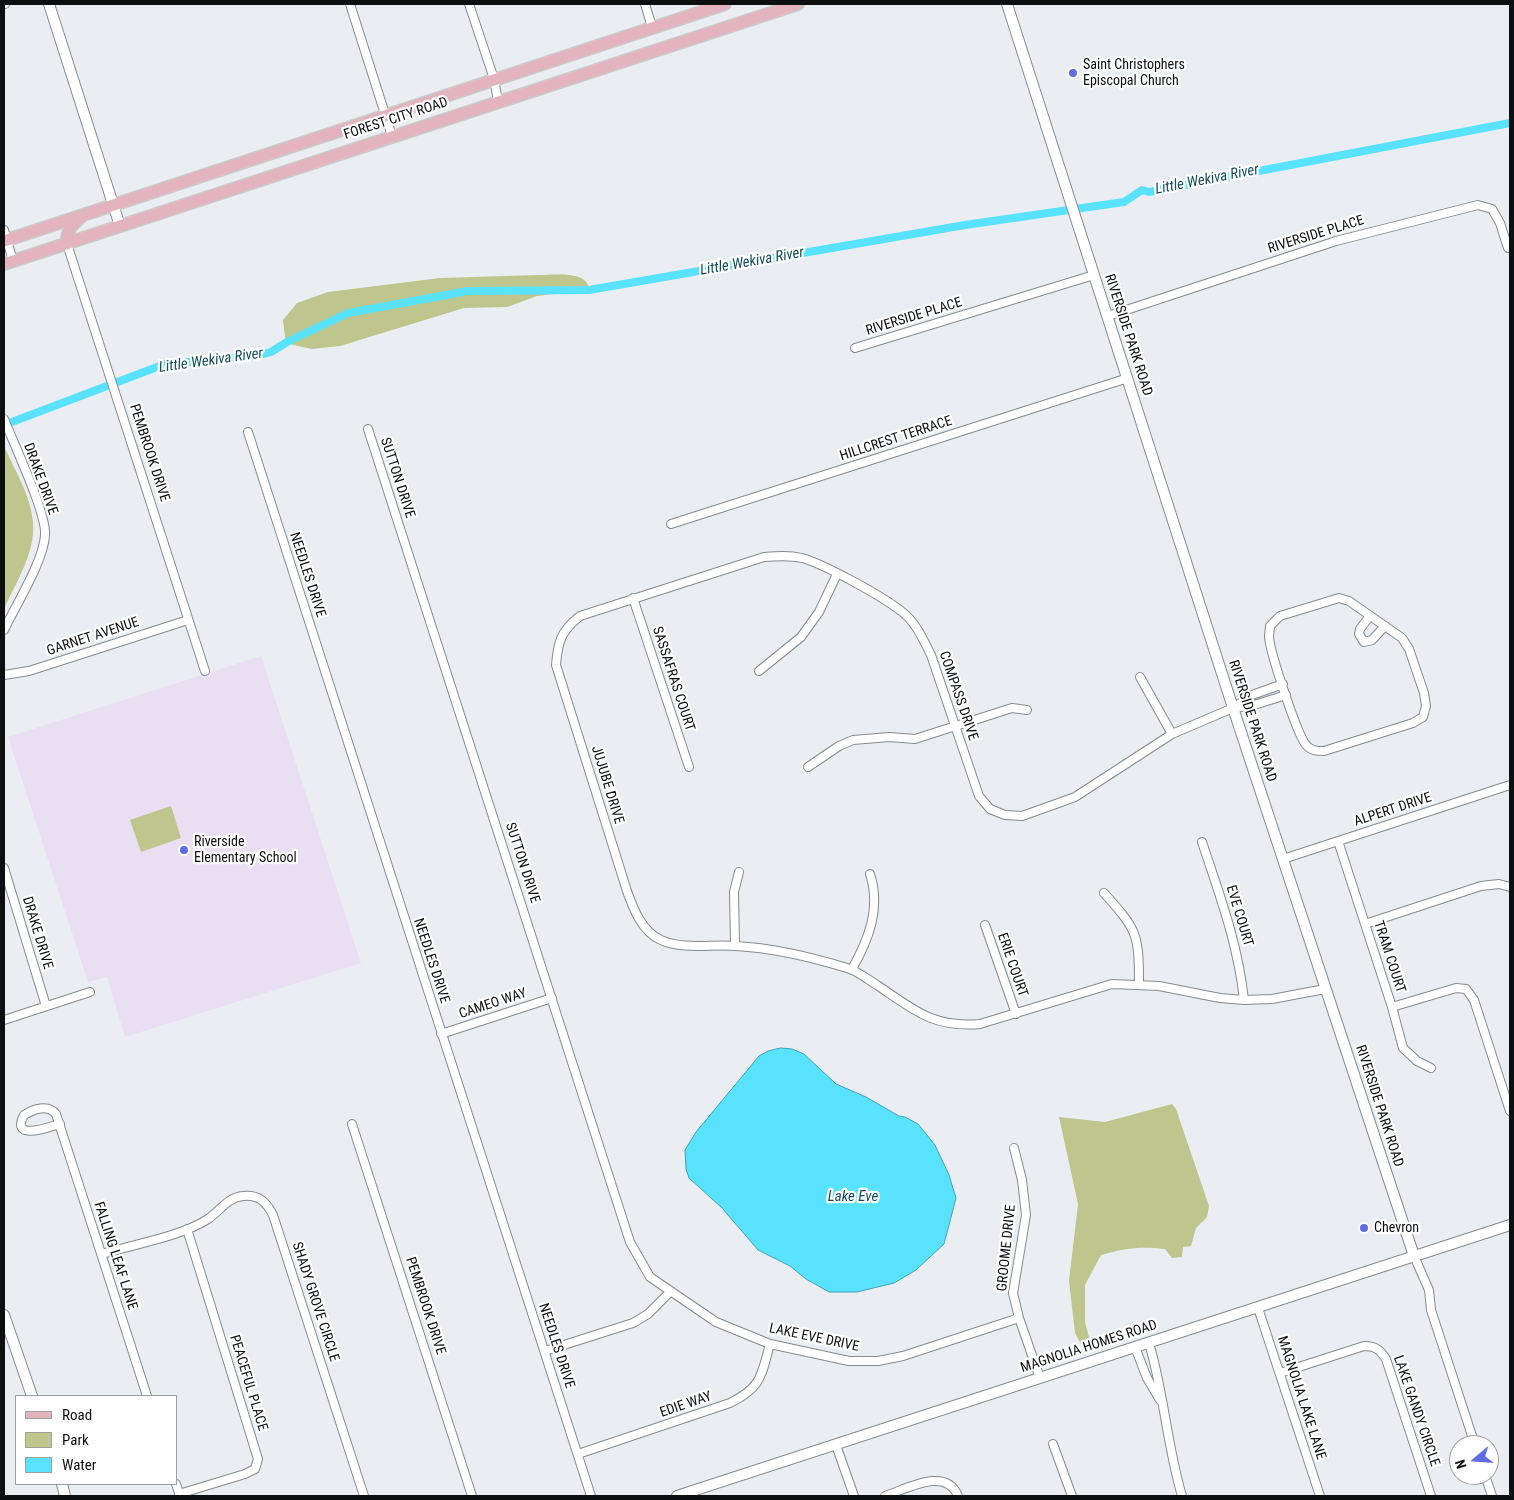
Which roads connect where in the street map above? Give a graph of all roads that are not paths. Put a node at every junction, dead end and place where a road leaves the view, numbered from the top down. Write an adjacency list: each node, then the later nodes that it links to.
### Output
1 (49, 4): 14 (street)
2 (350, 4): 12 (street)
3 (469, 4): 10 (street)
4 (645, 4): 9 (street)
5 (725, 4): 9 (main road, FOREST CITY ROAD)
6 (798, 4): 8 (main road, FOREST CITY ROAD)
7 (1007, 4): 21 (street, RIVERSIDE PARK ROAD)
8 (773, 8): 11 (main road, FOREST CITY ROAD)
9 (652, 27): 10 (main road, FOREST CITY ROAD)
10 (494, 79): 11 (street); 12 (main road, FOREST CITY ROAD)
11 (498, 101): 13 (main road, FOREST CITY ROAD)
12 (386, 115): 13 (street); 14 (main road, FOREST CITY ROAD)
13 (392, 136): 16 (main road, FOREST CITY ROAD)
14 (114, 205): 15 (main road, FOREST CITY ROAD); 16 (street)
15 (84, 215): 17 (main road, FOREST CITY ROAD); 18 (main road)
16 (120, 226): 18 (main road, FOREST CITY ROAD)
17 (5, 237): 20 (street)
18 (67, 244): 20 (main road, FOREST CITY ROAD); 32 (street, PEMBROOK DRIVE)
19 (1508, 248): 22 (street, RIVERSIDE PLACE)
20 (9, 263)
21 (1094, 275): 22 (street, RIVERSIDE PARK ROAD); 23 (street, RIVERSIDE PLACE)
22 (1108, 316): 24 (street, RIVERSIDE PARK ROAD)
23 (855, 348)
24 (1128, 378): 28 (street, HILLCREST TERRACE); 41 (street, RIVERSIDE PARK ROAD)
25 (4, 418): 34 (street, DRAKE DRIVE)
26 (368, 429): 63 (street, SUTTON DRIVE)
27 (248, 432): 69 (street, NEEDLES DRIVE)
28 (671, 524)
29 (837, 574): 30 (street, COMPASS DRIVE); 36 (street); 43 (street, COMPASS DRIVE)
30 (633, 598): 45 (street, SASSAFRAS COURT); 58 (street, JUJUBE DRIVE)
31 (1370, 616): 33 (street); 33 (street); 39 (street)
32 (188, 620): 35 (street, PEMBROOK DRIVE); 37 (street, GARNET AVENUE)
33 (1385, 626): 40 (street)
34 (4, 630)
35 (205, 671)
36 (759, 671)
37 (4, 675)
38 (1140, 677): 44 (street)
39 (1283, 684): 40 (street); 41 (street)
40 (1286, 695): 41 (street)
41 (1233, 708): 44 (street, COMPASS DRIVE); 50 (street, RIVERSIDE PARK ROAD)
42 (1027, 710): 43 (street)
43 (955, 726): 44 (street, COMPASS DRIVE); 46 (street)
44 (1172, 734)
45 (689, 767)
46 (808, 767)
47 (1510, 785): 48 (street, ALPERT DRIVE)
48 (1338, 841): 50 (street, ALPERT DRIVE); 56 (street, TRAM COURT)
49 (1202, 842): 64 (street, EVE COURT)
50 (1283, 858): 61 (street, RIVERSIDE PARK ROAD)
51 (4, 868): 65 (street, DRAKE DRIVE)
52 (739, 872): 58 (street)
53 (870, 874): 59 (street)
54 (1510, 887): 56 (street)
55 (1104, 893): 60 (street)
56 (1365, 924): 66 (street, TRAM COURT)
57 (985, 925): 67 (street, ERIE COURT)
58 (735, 945): 59 (street, JUJUBE DRIVE)
59 (852, 970): 67 (street, JUJUBE DRIVE)
60 (1139, 984): 64 (street, JUJUBE DRIVE); 67 (street, JUJUBE DRIVE)
61 (1325, 989): 64 (street, JUJUBE DRIVE); 78 (street, RIVERSIDE PARK ROAD)
62 (90, 992): 65 (street)
63 (552, 998): 69 (street, CAMEO WAY); 79 (street, SUTTON DRIVE)
64 (1244, 1000)
65 (46, 1006): 68 (street)
66 (1392, 1007): 70 (street, TRAM COURT); 71 (street)
67 (1016, 1014)
68 (4, 1020)
69 (442, 1034): 86 (street, NEEDLES DRIVE)
70 (1431, 1068)
71 (1510, 1111)
72 (60, 1124): 72 (street, FALLING LEAF LANE); 77 (street, FALLING LEAF LANE)
73 (352, 1124): 101 (street, PEMBROOK DRIVE)
74 (1014, 1148): 82 (street, GROOME DRIVE)
75 (1510, 1226): 78 (street, MAGNOLIA HOMES ROAD)
76 (187, 1229): 77 (street); 98 (street, PEACEFUL PLACE); 100 (street, SHADY GROVE CIRCLE)
77 (102, 1254): 92 (street, FALLING LEAF LANE)
78 (1414, 1256): 80 (street, MAGNOLIA HOMES ROAD); 94 (street, RIVERSIDE PARK ROAD)
79 (670, 1292): 84 (street, LAKE EVE DRIVE); 86 (street)
80 (1258, 1308): 83 (street, MAGNOLIA HOMES ROAD); 89 (street, MAGNOLIA LAKE LANE)
81 (4, 1315): 91 (street)
82 (1018, 1318): 84 (street, LAKE EVE DRIVE); 90 (street, GROOME DRIVE)
83 (1149, 1342): 85 (street, MAGNOLIA HOMES ROAD); 87 (street)
84 (770, 1344): 97 (street, EDIE WAY)
85 (1135, 1347): 88 (street); 90 (street, MAGNOLIA HOMES ROAD)
86 (544, 1351): 97 (street, NEEDLES DRIVE)
87 (1156, 1367): 88 (street); 93 (street)
88 (1144, 1371): 93 (street)
89 (1280, 1373): 108 (street, MAGNOLIA LAKE LANE); 109 (street, LAKE GANDY CIRCLE)
90 (1040, 1378): 96 (street, MAGNOLIA HOMES ROAD)
91 (32, 1395)
92 (147, 1395)
93 (1162, 1404): 107 (street)
94 (1473, 1435)
95 (1053, 1444): 106 (street)
96 (836, 1445): 103 (street, MAGNOLIA HOMES ROAD); 104 (street)
97 (578, 1454): 102 (street, NEEDLES DRIVE)
98 (179, 1495)
99 (958, 1495): 105 (street)
100 (364, 1496)
101 (472, 1496)
102 (591, 1496)
103 (677, 1496)
104 (854, 1496)
105 (885, 1496)
106 (1072, 1496)
107 (1182, 1496)
108 (1320, 1496)
109 (1431, 1496)

